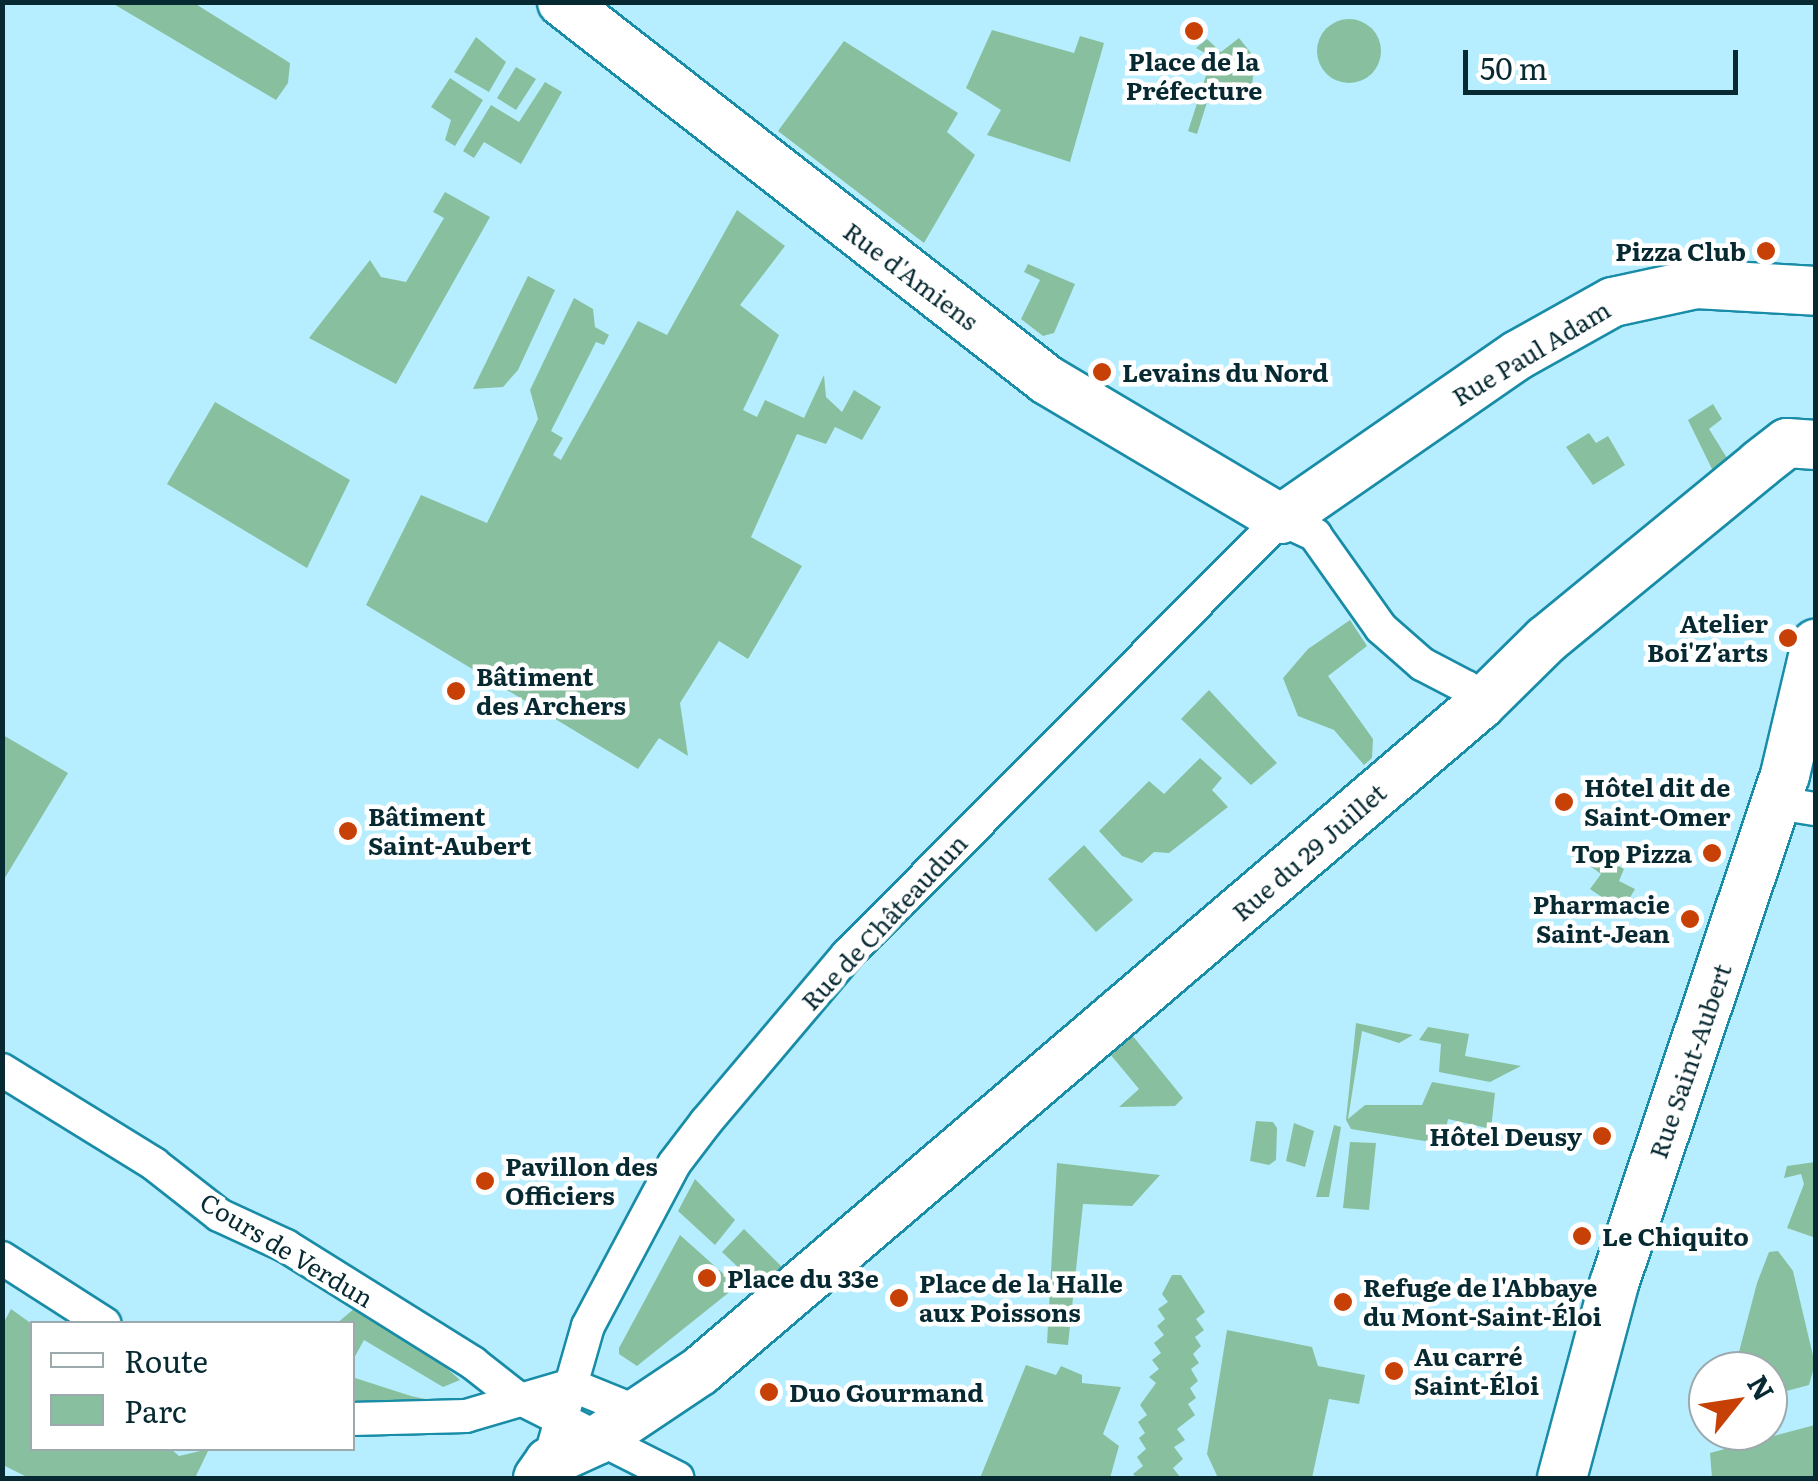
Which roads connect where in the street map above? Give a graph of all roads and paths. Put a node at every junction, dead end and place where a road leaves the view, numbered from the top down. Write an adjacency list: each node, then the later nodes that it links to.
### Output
1 (562, 2): 4 (street, Rue d'Amiens)
2 (1816, 292): 4 (street, Rue Paul Adam)
3 (1816, 444): 6 (street, Rue du 29 Juillet)
4 (1280, 520): 6 (street); 11 (street, Rue de Châteaudun)
5 (1816, 644): 7 (street, Rue Saint-Aubert)
6 (1480, 706): 13 (street, Rue du 29 Juillet)
7 (1796, 806): 17 (street, Rue Saint-Aubert)
8 (2, 1070): 12 (street, Cours de Verdun)
9 (2, 1258): 10 (street)
10 (100, 1321)
11 (571, 1385): 12 (street); 13 (street); 15 (street, Rue de Châteaudun)
12 (516, 1396): 14 (street); 15 (street, Cours de Verdun)
13 (656, 1403): 15 (street, Rue du 29 Juillet)
14 (355, 1419)
15 (562, 1450): 16 (street)
16 (677, 1478)
17 (1562, 1478)

